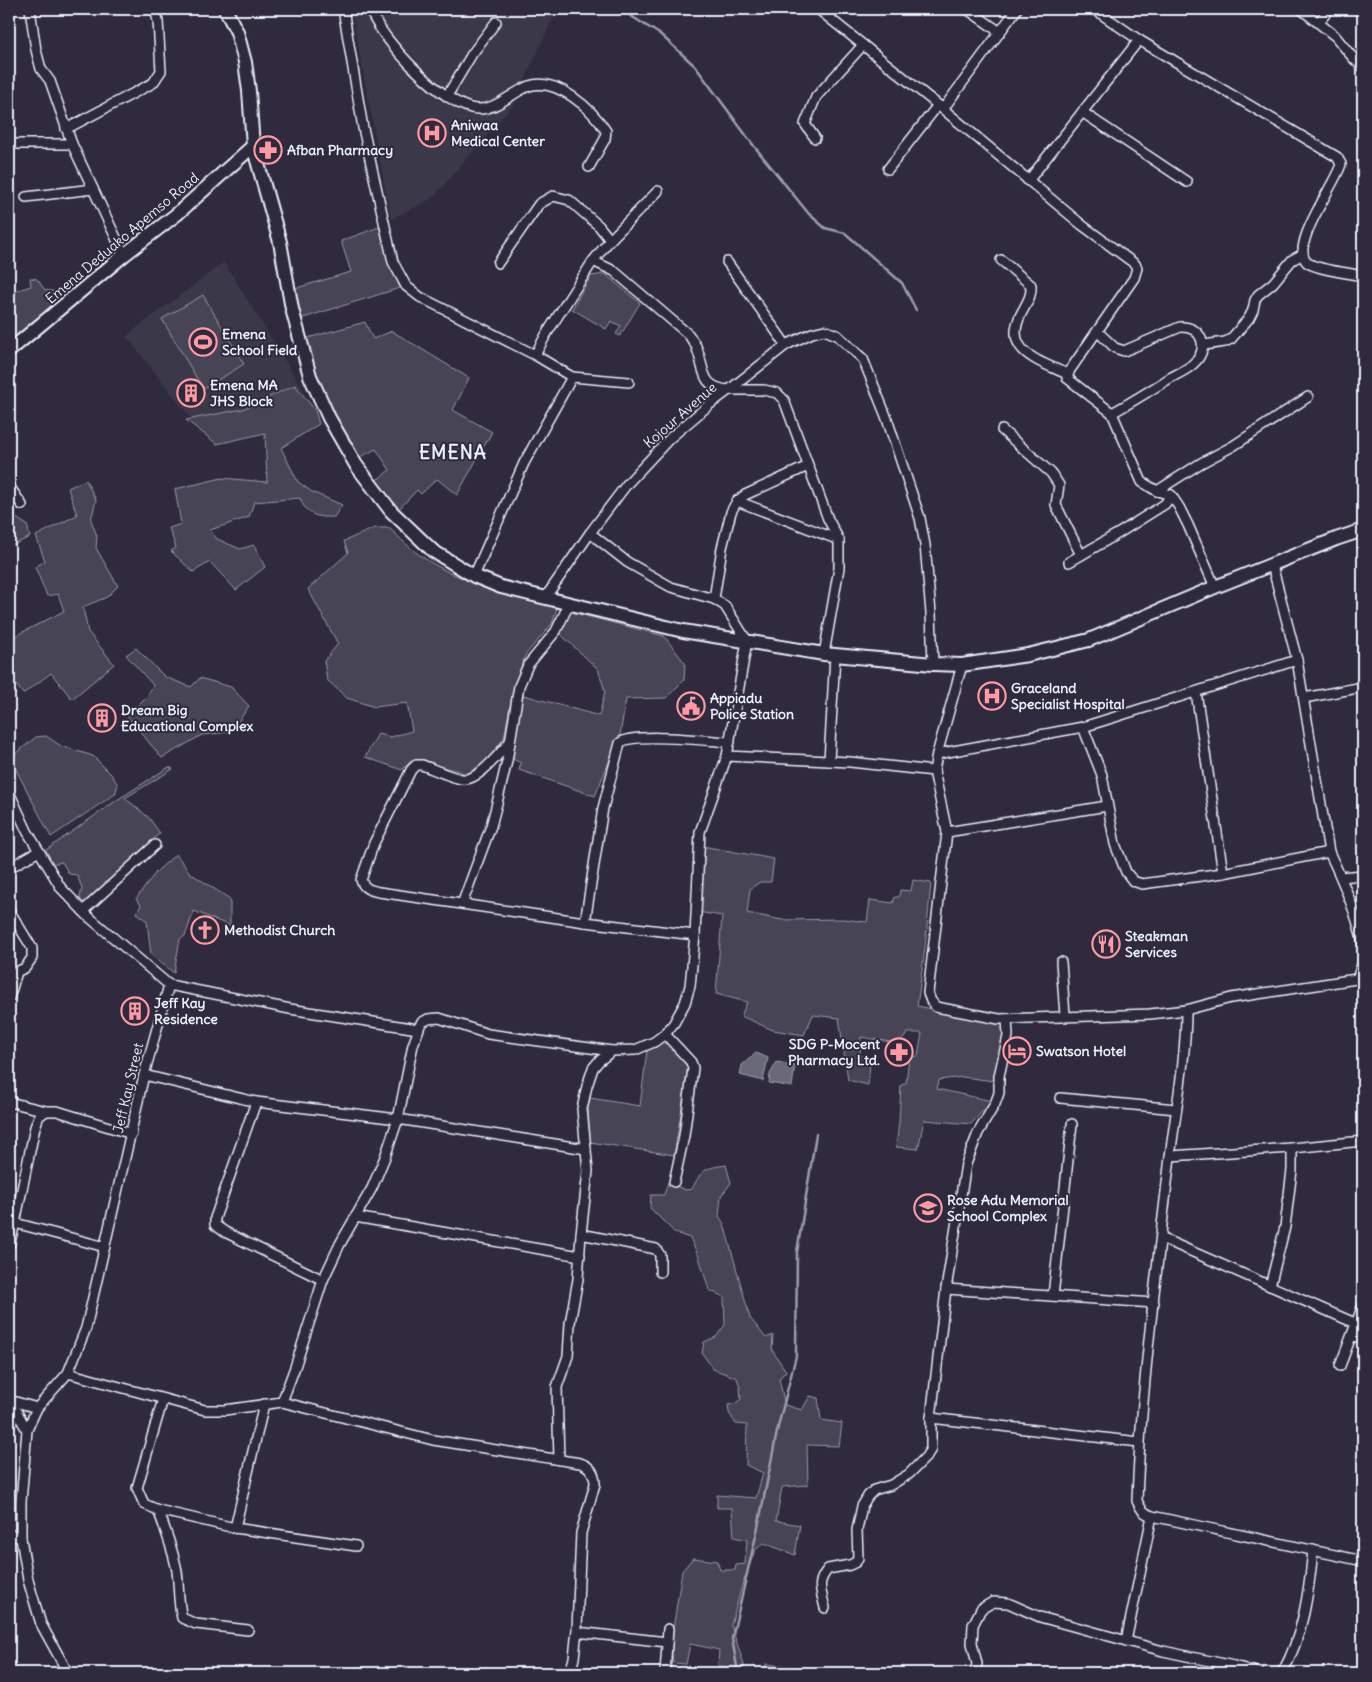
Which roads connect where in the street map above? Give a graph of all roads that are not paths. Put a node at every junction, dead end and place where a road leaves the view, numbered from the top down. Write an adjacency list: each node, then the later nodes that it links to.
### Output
1 (30, 9): 21 (street)
2 (155, 9): 21 (street)
3 (225, 9): 25 (street)
4 (343, 9): 45 (street)
5 (370, 9): 18 (street)
6 (818, 9): 16 (street)
7 (967, 9): 14 (street)
8 (1017, 9): 14 (street)
9 (1094, 9): 15 (street)
10 (1301, 9): 13 (street)
11 (1329, 9): 13 (street)
12 (496, 22): 18 (street)
13 (1319, 22): 17 (street)
14 (1000, 32): 19 (street)
15 (1139, 40): 20 (street); 34 (street)
16 (863, 45): 19 (street); 22 (street)
17 (1363, 67)
18 (447, 96): 26 (street)
19 (941, 107): 27 (street); 28 (street)
20 (1082, 112): 28 (street); 29 (street)
21 (66, 129): 24 (street)
22 (815, 138)
23 (9, 144): 24 (street)
24 (72, 144): 30 (street)
25 (253, 146): 35 (street, Emena Deduako Apemso Road); 65 (street)
26 (590, 167)
27 (888, 169)
28 (1028, 181): 41 (street)
29 (1187, 182)
30 (93, 189): 32 (street); 35 (street)
31 (658, 191): 33 (street)
32 (26, 197)
33 (610, 240): 37 (street); 39 (street)
34 (1303, 254): 40 (street); 43 (street)
35 (124, 256): 44 (street, Emena Deduako Apemso Road)
36 (1001, 260): 46 (street)
37 (593, 261): 45 (street); 49 (street)
38 (727, 262): 42 (street)
39 (498, 263)
40 (1363, 274)
41 (1098, 332): 43 (street); 46 (street)
42 (786, 345): 49 (street); 73 (street)
43 (1204, 345): 51 (street)
44 (9, 351)
45 (535, 355): 47 (street)
46 (1068, 374): 51 (street)
47 (572, 377): 48 (street); 65 (street)
48 (629, 382)
49 (729, 390): 53 (street, Kojour Avenue); 60 (street, Kojour Avenue)
50 (1308, 397): 55 (street)
51 (1112, 413): 55 (street)
52 (1002, 430): 62 (street)
53 (808, 466): 57 (street); 61 (street, Kojour Avenue)
54 (9, 486): 58 (street)
55 (1157, 491): 56 (street)
56 (1171, 495): 62 (street); 66 (street)
57 (737, 501): 61 (street); 68 (street)
58 (22, 505)
59 (1363, 530): 64 (street)
60 (590, 533): 67 (street, Kojour Avenue); 68 (street)
61 (839, 540): 71 (street, Kojour Avenue)
62 (1081, 554): 63 (street)
63 (1069, 562)
64 (1272, 564): 66 (street); 72 (street)
65 (474, 576): 67 (street)
66 (1215, 587): 74 (street)
67 (545, 598): 69 (street)
68 (714, 599): 70 (street)
69 (569, 604): 70 (street); 79 (street)
70 (747, 641): 71 (street); 80 (street)
71 (829, 654): 73 (street); 83 (street, Kojour Avenue)
72 (1297, 660): 76 (street); 77 (street)
73 (933, 664): 74 (street)
74 (962, 665): 81 (street)
75 (1363, 687): 77 (street)
76 (1196, 692): 78 (street); 92 (street)
77 (1304, 698): 90 (street)
78 (1083, 727): 81 (street); 86 (street)
79 (510, 742): 95 (street); 95 (street)
80 (730, 742): 82 (street); 98 (street)
81 (937, 754): 84 (street)
82 (727, 756): 83 (street); 99 (street)
83 (829, 761): 84 (street)
84 (934, 771): 87 (street)
85 (9, 792): 89 (street)
86 (1107, 806): 87 (street); 92 (street)
87 (947, 832): 109 (street)
88 (155, 844): 97 (street)
89 (39, 851): 91 (street); 97 (street)
90 (1329, 852): 92 (street); 94 (street)
91 (9, 868)
92 (1223, 873)
93 (1363, 875): 94 (street)
94 (1341, 878): 100 (street)
95 (462, 904): 98 (street)
96 (9, 910): 103 (street)
97 (83, 911): 105 (street)
98 (585, 922): 99 (street)
99 (695, 935): 111 (street)
100 (1363, 943)
101 (1060, 962): 108 (street)
102 (1363, 962): 104 (street)
103 (13, 974): 106 (street)
104 (1360, 978): 107 (street)
105 (169, 985): 110 (street); 113 (street, Jeff Kay Street)
106 (9, 998)
107 (1186, 1010): 108 (street); 117 (street)
108 (1065, 1016): 109 (street)
109 (1008, 1018): 137 (street)
110 (418, 1030): 112 (street); 119 (street)
111 (665, 1034): 112 (street); 126 (street)
112 (612, 1051): 124 (street)
113 (144, 1075): 116 (street); 121 (street, Jeff Kay Street)
114 (1060, 1098): 117 (street)
115 (9, 1102): 118 (street)
116 (256, 1102): 119 (street); 135 (street)
117 (1176, 1109): 125 (street)
118 (46, 1111): 121 (street); 128 (street)
119 (398, 1119): 124 (street); 127 (street)
120 (1072, 1124): 138 (street)
121 (132, 1134): 132 (street, Jeff Kay Street)
122 (1363, 1141): 123 (street)
123 (1292, 1148): 125 (street); 136 (street)
124 (586, 1149): 129 (street)
125 (1170, 1156): 130 (street)
126 (674, 1182)
127 (355, 1217): 133 (street); 135 (street)
128 (15, 1223): 131 (street); 132 (street)
129 (581, 1234): 133 (street); 134 (street)
130 (1161, 1238): 136 (street); 139 (street)
131 (9, 1246)
132 (105, 1247): 145 (street, Jeff Kay Street)
133 (580, 1256): 154 (street)
134 (660, 1272)
135 (323, 1280): 148 (street)
136 (1270, 1286): 141 (street)
137 (946, 1289): 138 (street); 151 (street)
138 (1053, 1296): 139 (street)
139 (1154, 1303): 153 (street)
140 (1363, 1305): 141 (street)
141 (1357, 1324): 142 (street)
142 (1353, 1336): 143 (street); 144 (street)
143 (1363, 1338)
144 (1340, 1366)
145 (68, 1373): 146 (street); 150 (street, Jeff Kay Street)
146 (163, 1399): 149 (street); 155 (street)
147 (10, 1400): 150 (street); 152 (street)
148 (282, 1402): 149 (street); 154 (street)
149 (264, 1404): 157 (street)
150 (36, 1408): 152 (street, Jeff Kay Street)
151 (931, 1418): 153 (street); 163 (street)
152 (27, 1430): 159 (street, Jeff Kay Street)
153 (1139, 1442): 156 (street)
154 (559, 1460): 166 (street)
155 (158, 1510): 157 (street); 165 (street)
156 (1152, 1516): 161 (street); 167 (street)
157 (234, 1528): 160 (street)
158 (9, 1534): 159 (street)
159 (21, 1538): 169 (street, Jeff Kay Street)
160 (356, 1546)
161 (1313, 1550): 162 (street); 174 (street)
162 (1363, 1561)
163 (825, 1608)
164 (668, 1628): 168 (street)
165 (248, 1630)
166 (577, 1632): 168 (street); 170 (street)
167 (1126, 1641): 172 (street); 173 (street)
168 (667, 1642): 171 (street)
169 (68, 1673)
170 (570, 1673)
171 (665, 1673)
172 (975, 1673)
173 (1260, 1673)
174 (1282, 1673)

